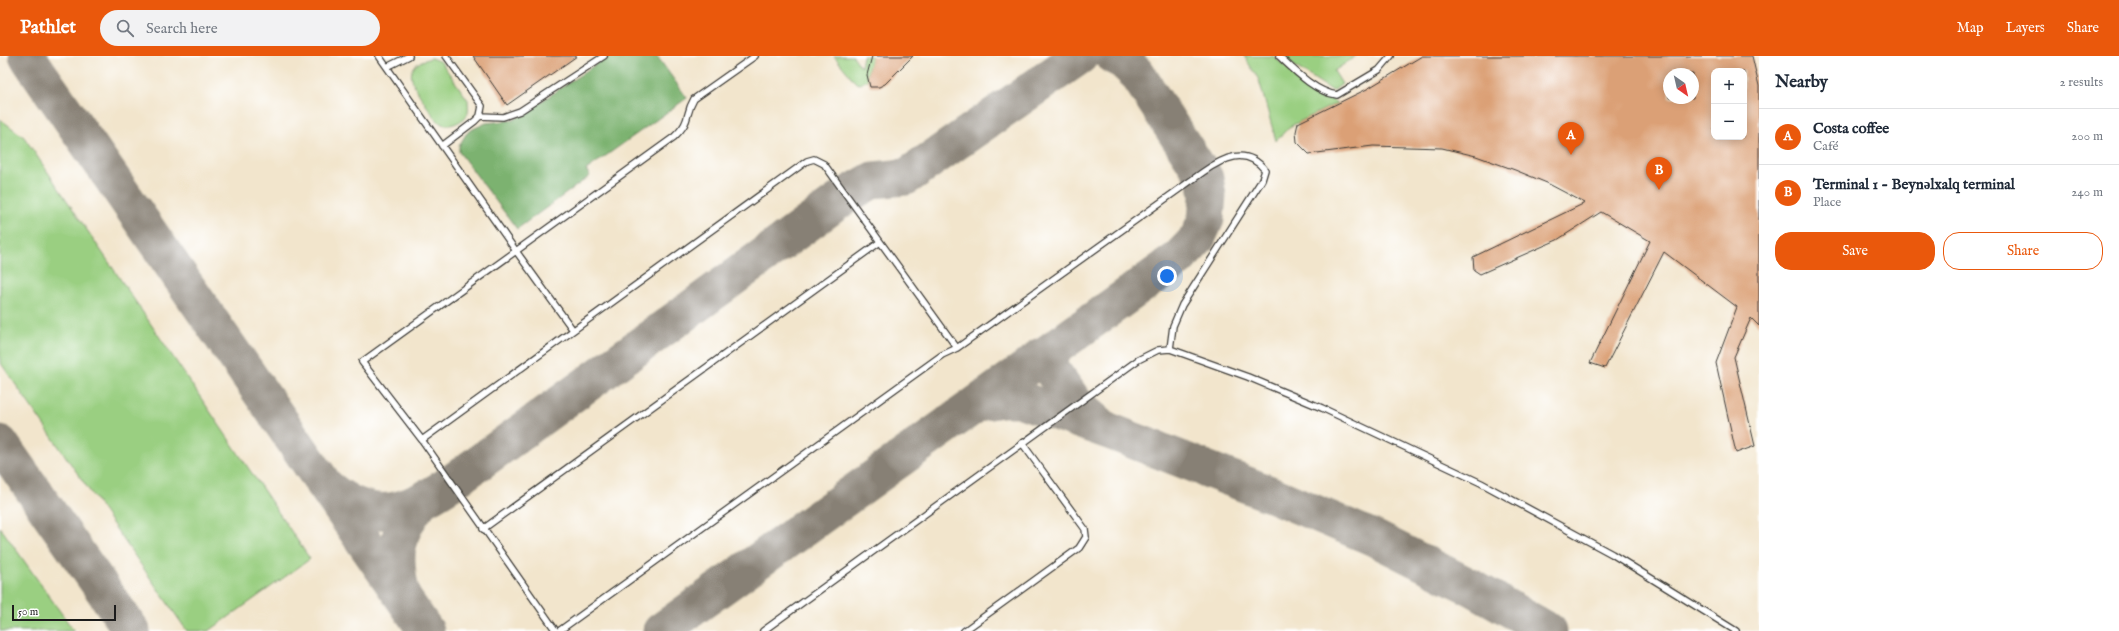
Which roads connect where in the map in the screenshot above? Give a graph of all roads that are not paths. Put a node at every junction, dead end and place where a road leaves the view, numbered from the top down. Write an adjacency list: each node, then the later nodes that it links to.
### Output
1 (379, 56): 8 (lane)
2 (409, 56): 8 (lane)
3 (446, 56): 9 (lane)
4 (604, 56): 9 (lane)
5 (755, 56): 12 (lane)
6 (1279, 56): 7 (lane)
7 (1392, 56)
8 (387, 67): 10 (lane)
9 (480, 116): 10 (lane)
10 (442, 146): 12 (lane)
11 (880, 242): 13 (lane); 14 (lane); 18 (lane)
12 (516, 251): 13 (lane); 16 (lane)
13 (573, 330): 16 (lane)
14 (957, 348): 15 (lane); 20 (lane)
15 (1170, 348): 17 (lane); 23 (lane)
16 (422, 440): 18 (lane)
17 (1022, 443): 21 (lane); 22 (lane)
18 (483, 529): 19 (lane)
19 (556, 631)
20 (559, 631)
21 (763, 631)
22 (964, 631)
23 (1736, 631)

